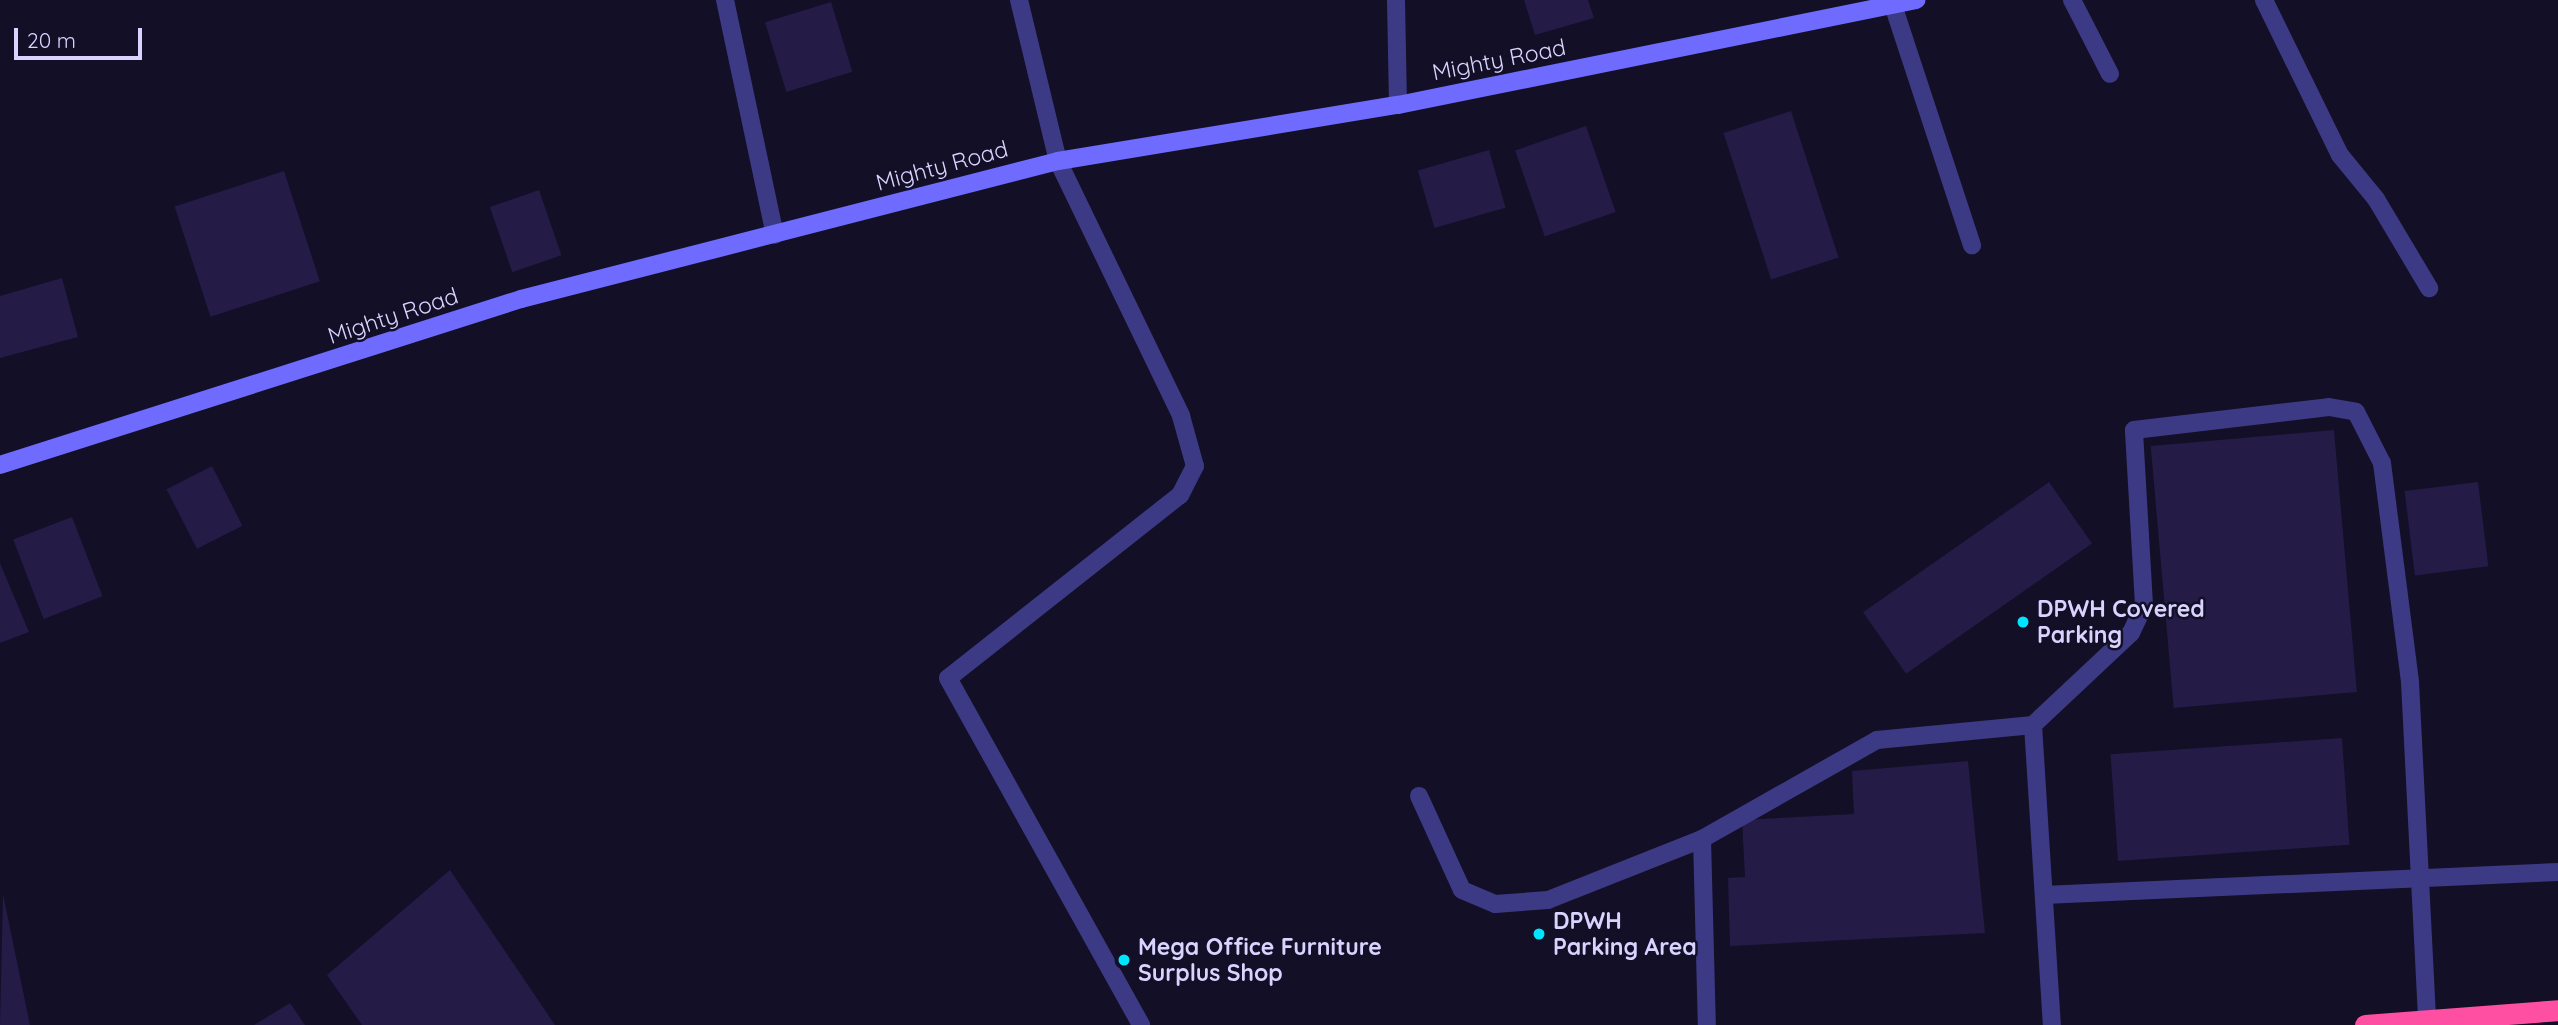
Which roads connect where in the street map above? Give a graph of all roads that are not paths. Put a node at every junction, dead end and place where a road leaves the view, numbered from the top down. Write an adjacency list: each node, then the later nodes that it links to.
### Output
1 (725, 0): 11 (street)
2 (1019, 0): 10 (street)
3 (1396, 0): 9 (street)
4 (1916, 0): 7 (street, Mighty Road)
5 (2072, 0): 8 (street)
6 (2264, 0): 13 (street)
7 (1893, 5): 9 (street, Mighty Road); 12 (street)
8 (2110, 74)
9 (1398, 105): 10 (street, Mighty Road)
10 (1058, 161): 11 (street, Mighty Road); 23 (street)
11 (775, 235): 14 (street, Mighty Road)
12 (1972, 245)
13 (2429, 288)
14 (0, 465)
15 (2033, 725): 17 (street); 19 (street); 20 (street)
16 (1419, 796): 17 (street)
17 (1702, 839): 24 (street)
18 (2558, 872): 19 (street)
19 (2421, 879): 20 (street); 22 (street)
20 (2044, 895): 25 (street)
21 (2558, 1010): 22 (highway)
22 (2427, 1020): 26 (highway)
23 (1142, 1025)
24 (1707, 1025)
25 (2052, 1025)
26 (2365, 1025)

